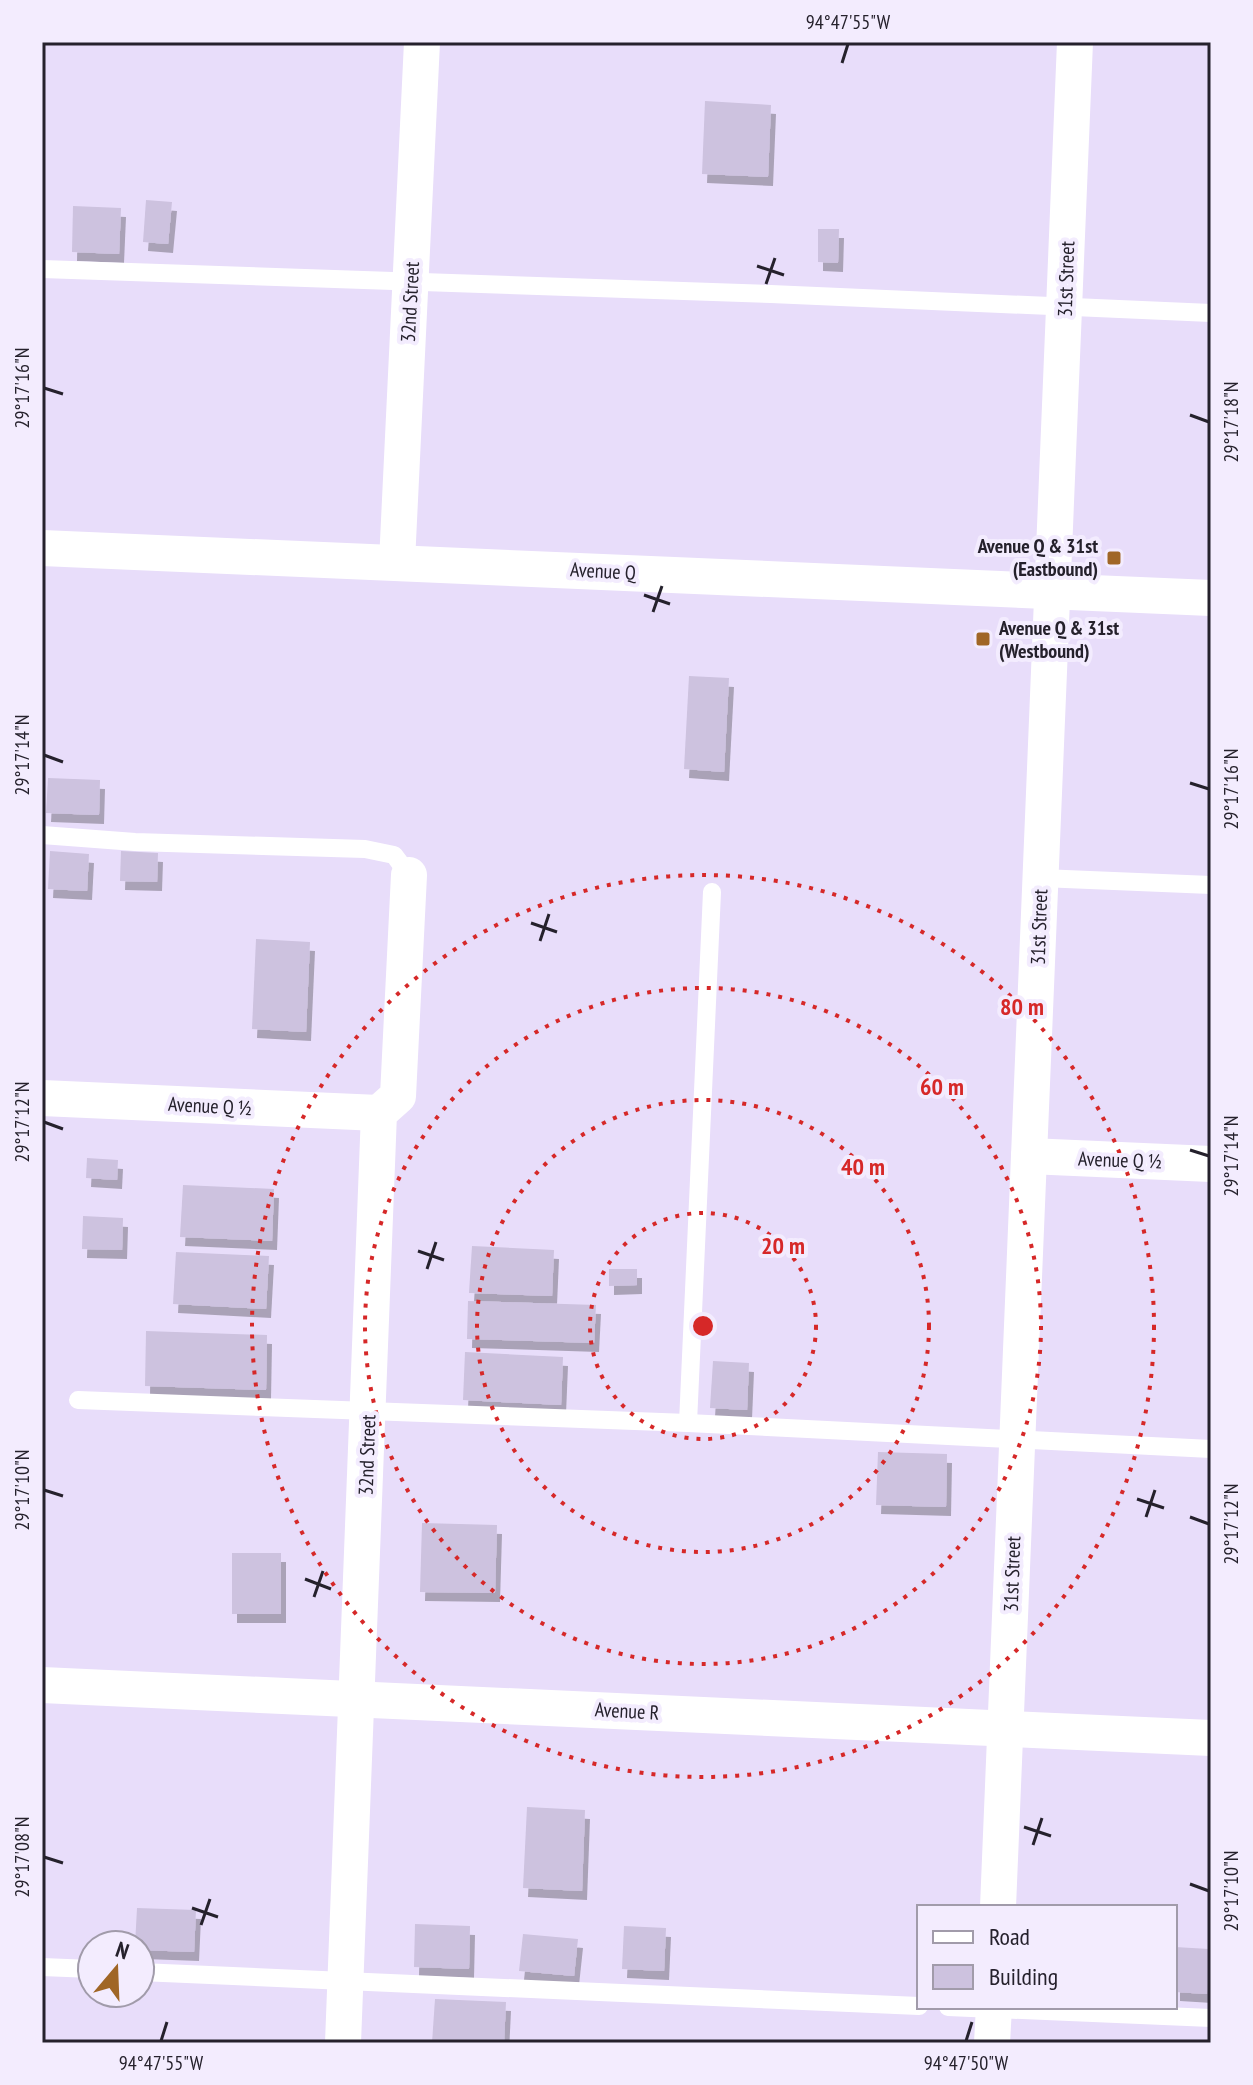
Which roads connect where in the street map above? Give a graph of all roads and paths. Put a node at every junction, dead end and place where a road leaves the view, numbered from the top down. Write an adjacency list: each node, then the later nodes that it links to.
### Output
1 (422, 42): 4 (street, 32nd Street)
2 (1075, 42): 5 (street, 31st Street)
3 (42, 269): 4 (lane)
4 (411, 282): 5 (lane); 8 (street, 32nd Street)
5 (1065, 307): 6 (lane); 9 (street, 31st Street)
6 (1211, 313)
7 (42, 548): 8 (street, Avenue Q)
8 (397, 562): 9 (street, Avenue Q)
9 (1053, 591): 10 (street, Avenue Q); 13 (street, 31st Street)
10 (1211, 598)
11 (42, 835): 12 (lane)
12 (409, 875): 17 (street)
13 (1041, 878): 14 (lane); 18 (street, 31st Street)
14 (1211, 885)
15 (712, 892): 22 (lane)
16 (42, 1098): 17 (street, Avenue Q ½)
17 (379, 1113): 21 (street, 32nd Street)
18 (1029, 1156): 19 (street, Avenue Q ½); 23 (street, 31st Street)
19 (1211, 1164)
20 (78, 1400): 21 (lane)
21 (369, 1412): 22 (lane); 26 (street, 32nd Street)
22 (688, 1423): 23 (lane)
23 (1017, 1439): 24 (lane); 27 (street, 31st Street)
24 (1211, 1449)
25 (42, 1685): 26 (street, Avenue R)
26 (357, 1699): 27 (street, Avenue R); 33 (street, 32nd Street)
27 (1005, 1728): 28 (street, Avenue R); 29 (street, 31st Street)
28 (1211, 1738)
29 (998, 1905)
30 (42, 1967): 31 (lane)
31 (76, 1968)
32 (156, 1973): 33 (lane)
33 (345, 1982): 34 (lane); 38 (street, 32nd Street)
34 (917, 2006)
35 (955, 2009): 37 (lane)
36 (1211, 2018): 37 (lane)
37 (993, 2020)
38 (343, 2043)

